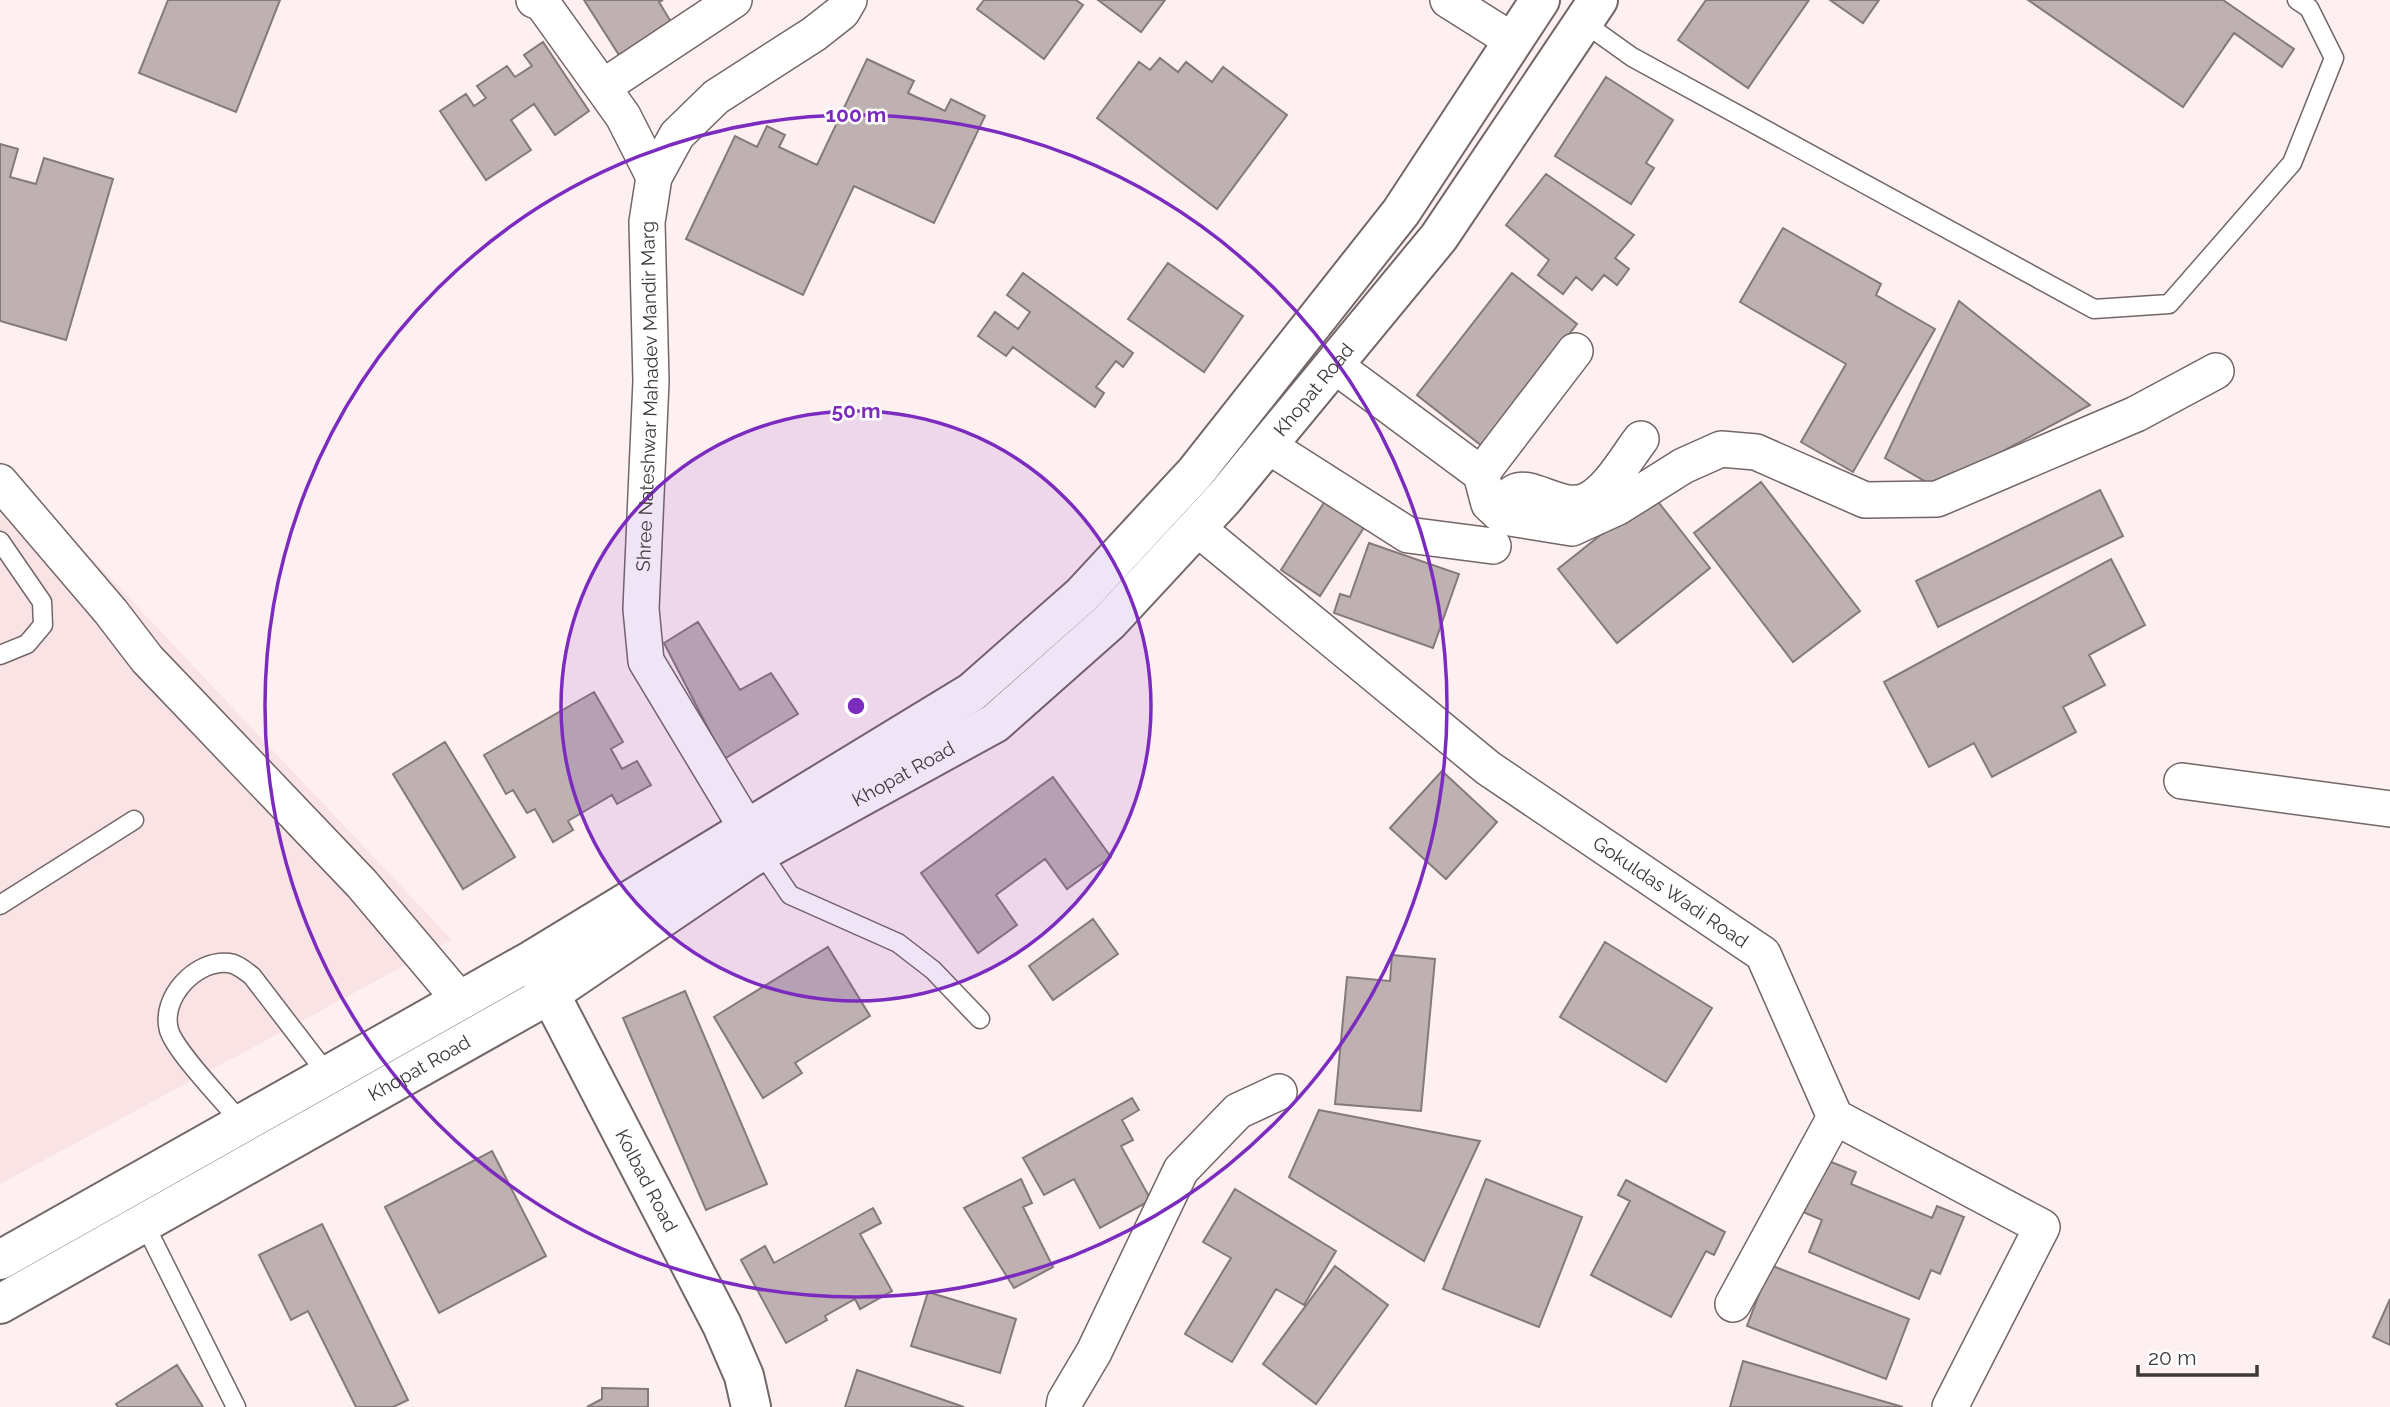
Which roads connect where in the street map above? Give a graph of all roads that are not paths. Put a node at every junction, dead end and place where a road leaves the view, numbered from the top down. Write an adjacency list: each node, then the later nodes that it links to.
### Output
1 (534, 0): 9 (street)
2 (734, 0): 9 (street)
3 (849, 0): 12 (street, Shree Nateshwar Mahadev Mandir Marg)
4 (1448, 0): 8 (street)
5 (1539, 0): 8 (main road, Khopat Road)
6 (2297, 0): 7 (lane)
7 (1591, 11): 11 (main road, Khopat Road)
8 (1513, 41): 10 (main road, Khopat Road)
9 (603, 87): 12 (street)
10 (1476, 97): 11 (main road); 28 (main road, Khopat Road)
11 (1517, 122): 14 (main road, Khopat Road)
12 (654, 177): 28 (street, Shree Nateshwar Mahadev Mandir Marg)
13 (1575, 351): 18 (street)
14 (1334, 365): 17 (main road, Khopat Road); 18 (street)
15 (2216, 371): 20 (street)
16 (1641, 439): 20 (street)
17 (1267, 445): 21 (main road, Khopat Road); 23 (street)
18 (1481, 474): 20 (street)
19 (0, 482): 32 (street)
20 (1499, 513)
21 (1197, 527): 28 (main road, Khopat Road); 36 (street, Gokuldas Wadi Road)
22 (0, 541): 24 (lane)
23 (1493, 546)
24 (0, 655)
25 (2182, 781): 26 (street)
26 (2390, 809)
27 (134, 820): 29 (lane)
28 (754, 841): 30 (main road, Khopat Road); 31 (main road, Khopat Road); 33 (lane)
29 (0, 905)
30 (532, 960): 31 (main road, Kolbad Road); 32 (main road, Khopat Road)
31 (550, 995): 38 (main road, Khopat Road); 43 (main road, Kolbad Road)
32 (460, 1000): 34 (main road, Khopat Road)
33 (980, 1019)
34 (328, 1075): 37 (main road, Khopat Road); 37 (lane)
35 (1279, 1092): 44 (street)
36 (1835, 1117): 41 (street); 45 (street)
37 (242, 1123): 39 (main road, Khopat Road)
38 (145, 1223): 40 (main road, Khopat Road); 42 (lane)
39 (0, 1260)
40 (0, 1304)
41 (1732, 1304)
42 (236, 1407)
43 (751, 1407)
44 (1063, 1407)
45 (1950, 1407)

